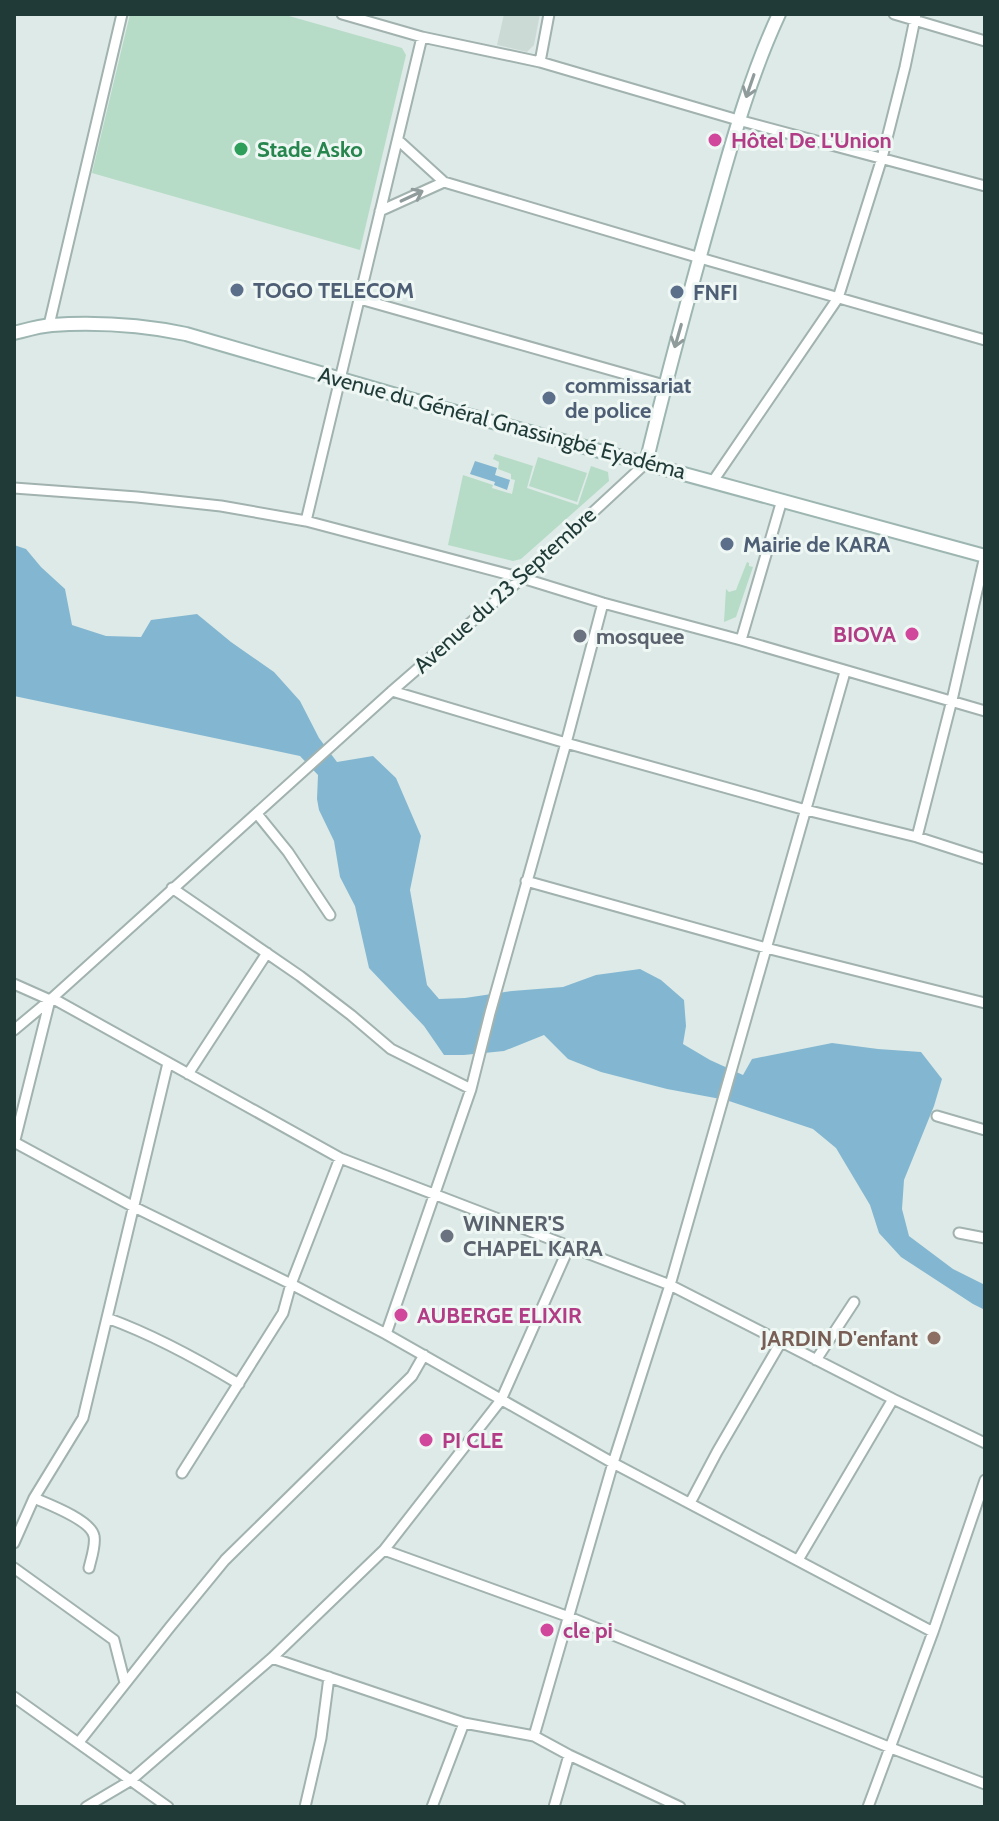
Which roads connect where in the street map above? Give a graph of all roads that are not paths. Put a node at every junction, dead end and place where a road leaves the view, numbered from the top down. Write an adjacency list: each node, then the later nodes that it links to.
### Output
1 (122, 14): 19 (street)
2 (342, 14): 7 (street)
3 (549, 14): 9 (street)
4 (779, 14): 10 (main road, one-way to 10)
5 (894, 14): 6 (street)
6 (916, 17): 8 (street); 12 (street)
7 (422, 37): 9 (street); 11 (street)
8 (985, 41)
9 (540, 62): 10 (street)
10 (738, 120): 12 (street); 16 (main road)
11 (398, 140): 13 (street); 15 (street)
12 (882, 158): 14 (street); 17 (street)
13 (444, 182): 15 (street, one-way to 13); 16 (street)
14 (985, 186)
15 (380, 211): 18 (street)
16 (700, 258): 17 (street); 23 (main road, one-way to 23)
17 (838, 298): 21 (street); 25 (street)
18 (360, 299): 22 (street); 23 (street)
19 (49, 325): 20 (main road, Avenue du Général Gnassingbé Eyadéma); 22 (main road, Avenue du Général Gnassingbé Eyadéma)
20 (14, 333)
21 (985, 340)
22 (340, 379): 24 (main road, Avenue du Général Gnassingbé Eyadéma); 28 (street)
23 (664, 385): 24 (main road)
24 (646, 463): 25 (main road, Avenue du Général Gnassingbé Eyadéma); 30 (street, Avenue du 23 Septembre)
25 (713, 481): 27 (main road, Avenue du Général Gnassingbé Eyadéma)
26 (14, 488): 28 (street)
27 (782, 500): 29 (main road, Avenue du Général Gnassingbé Eyadéma); 32 (street)
28 (306, 521): 30 (street)
29 (985, 556): 35 (street)
30 (522, 578): 31 (street); 34 (street, Avenue du 23 Septembre)
31 (603, 603): 32 (street); 37 (street)
32 (741, 640): 33 (street)
33 (845, 672): 35 (street); 38 (street)
34 (392, 691): 37 (street); 39 (street, Avenue du 23 Septembre)
35 (952, 700): 36 (street); 40 (street)
36 (985, 711)
37 (566, 743): 38 (street); 42 (street)
38 (806, 810): 40 (street); 45 (street)
39 (258, 815): 43 (street, Avenue du 23 Septembre); 44 (street)
40 (917, 837): 41 (street)
41 (985, 859)
42 (526, 881): 45 (street); 53 (street)
43 (172, 888): 46 (street); 48 (street, Avenue du 23 Septembre)
44 (330, 915)
45 (766, 948): 49 (street); 64 (street)
46 (267, 953): 52 (street); 53 (street)
47 (14, 984): 48 (street)
48 (51, 999): 50 (street, Avenue du 23 Septembre); 51 (street); 56 (street)
49 (985, 1003)
50 (14, 1030)
51 (168, 1063): 52 (street); 59 (street)
52 (188, 1074): 57 (street)
53 (471, 1089): 58 (street)
54 (937, 1116): 55 (street)
55 (985, 1130)
56 (14, 1143): 59 (street)
57 (340, 1158): 58 (street); 63 (street)
58 (435, 1196): 62 (street); 67 (street)
59 (134, 1207): 63 (street); 66 (street)
60 (959, 1233): 61 (street)
61 (985, 1238)
62 (569, 1247): 64 (street); 73 (street)
63 (291, 1284): 67 (street); 71 (street)
64 (670, 1285): 68 (street); 75 (street)
65 (854, 1302): 70 (street)
66 (107, 1318): 71 (street); 78 (street)
67 (386, 1334): 69 (street)
68 (781, 1342): 70 (street); 79 (street)
69 (424, 1355): 73 (street); 89 (street)
70 (816, 1360): 72 (street)
71 (239, 1384): 76 (street)
72 (893, 1399): 74 (street); 82 (street)
73 (501, 1400): 75 (street); 81 (street)
74 (985, 1443)
75 (613, 1463): 79 (street); 85 (street)
76 (182, 1473)
77 (985, 1480): 86 (street)
78 (34, 1498): 80 (street); 84 (street)
79 (690, 1503): 82 (street)
80 (14, 1543)
81 (384, 1550): 85 (street); 87 (street)
82 (798, 1560): 86 (street)
83 (14, 1568): 89 (street)
84 (89, 1568)
85 (569, 1617): 92 (street); 94 (street)
86 (933, 1632): 94 (street)
87 (272, 1658): 88 (street); 97 (street)
88 (329, 1677): 91 (street); 101 (street)
89 (125, 1683): 93 (street)
90 (14, 1697): 93 (street)
91 (464, 1723): 92 (street); 102 (street)
92 (534, 1736): 95 (street)
93 (79, 1742): 97 (street)
94 (891, 1748): 98 (street); 105 (street)
95 (569, 1755): 103 (street); 104 (street)
96 (985, 1771): 98 (street)
97 (130, 1781): 99 (street); 100 (street)
98 (982, 1783)
99 (86, 1807)
100 (168, 1807)
101 (305, 1807)
102 (432, 1807)
103 (554, 1807)
104 (680, 1807)
105 (868, 1807)

